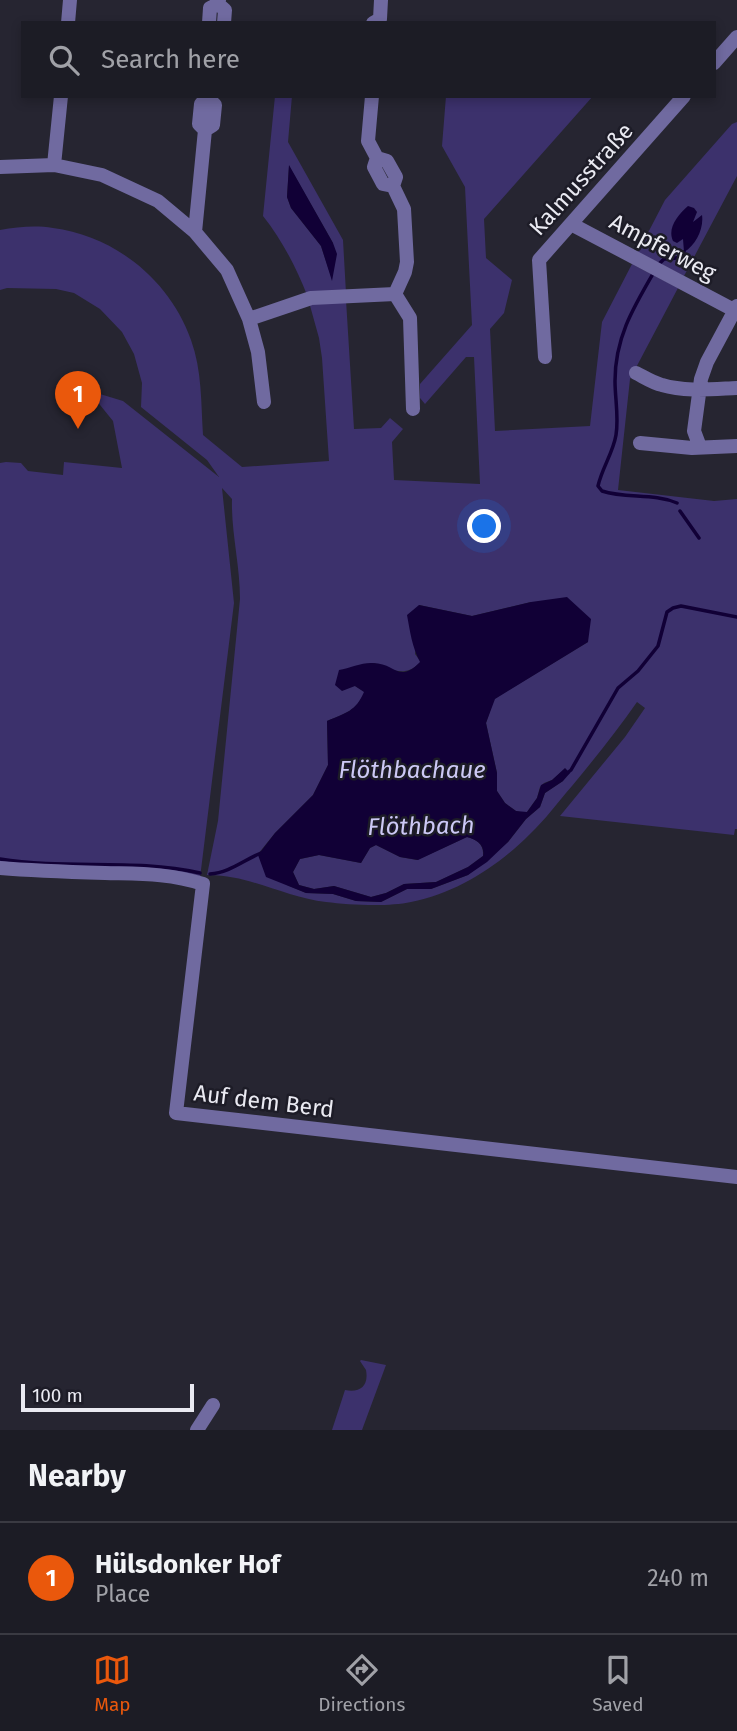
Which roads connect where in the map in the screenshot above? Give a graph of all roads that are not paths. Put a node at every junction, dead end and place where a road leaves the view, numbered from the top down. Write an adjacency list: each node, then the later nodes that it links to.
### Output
1 (70, 0): 4 (street)
2 (381, 0): 7 (street)
3 (218, 2): 5 (street); 6 (street)
4 (68, 21)
5 (209, 21)
6 (224, 21)
7 (379, 21)
8 (737, 37): 9 (street)
9 (716, 61)
10 (61, 98): 14 (street)
11 (208, 98): 17 (street)
12 (372, 98): 18 (street)
13 (682, 98): 16 (street, Kalmusstraße)
14 (54, 165): 15 (street); 17 (street)
15 (0, 167)
16 (571, 224): 19 (street, Ampferweg); 21 (street, Kalmusstraße)
17 (195, 232): 20 (street)
18 (395, 294): 20 (street); 26 (street)
19 (736, 308): 24 (street)
20 (249, 319): 25 (street)
21 (545, 357)
22 (636, 373): 24 (street)
23 (737, 388): 24 (street)
24 (699, 389): 29 (street)
25 (264, 402)
26 (413, 409)
27 (640, 443): 29 (street)
28 (737, 446): 29 (street)
29 (700, 447)
30 (0, 868): 31 (street, Auf dem Berd)
31 (737, 1177)
32 (213, 1405): 33 (street)
33 (197, 1430)

